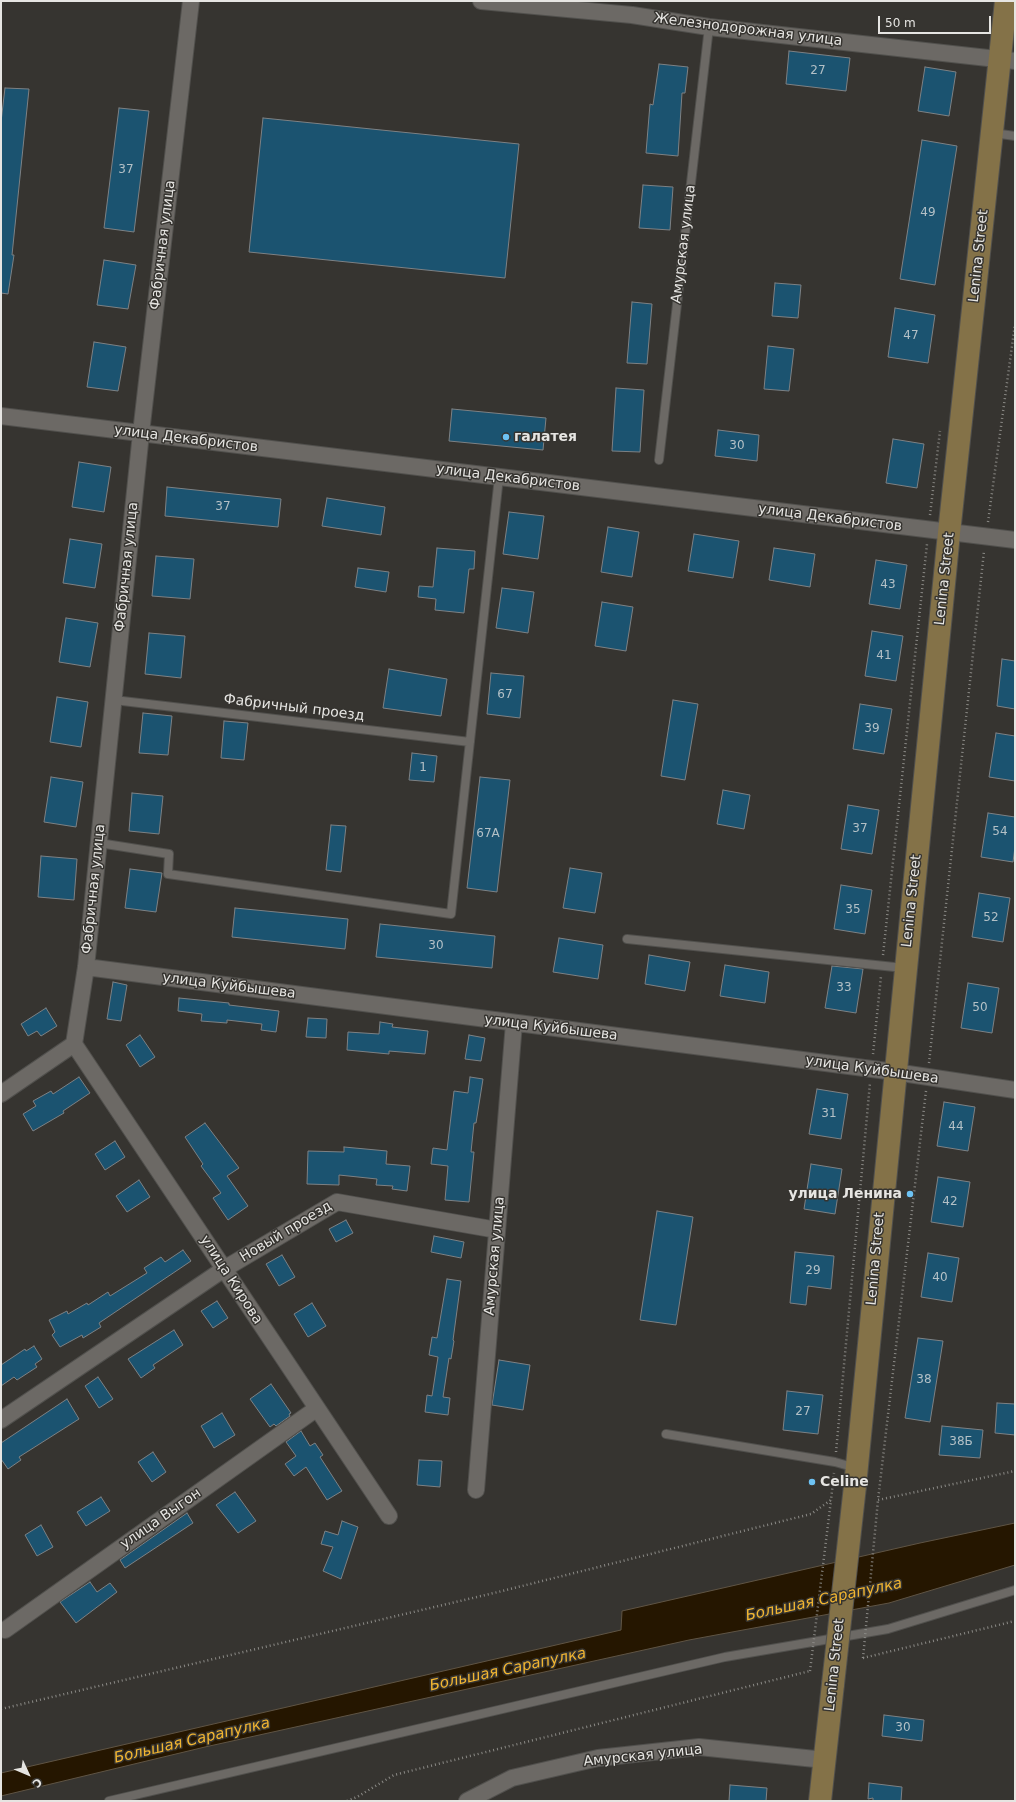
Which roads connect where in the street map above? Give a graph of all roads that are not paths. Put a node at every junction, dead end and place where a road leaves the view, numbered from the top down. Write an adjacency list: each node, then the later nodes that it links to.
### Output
1 (191, 1): 10 (street, Фабричная улица)
2 (481, 1): 4 (street, Железнодорожная улица)
3 (1006, 1): 6 (main road, Lenina Street)
4 (632, 8): 5 (street, Железнодорожная улица)
5 (709, 28): 6 (street, Железнодорожная улица); 11 (lane, Амурская улица)
6 (1008, 60): 7 (main road, Lenina Street)
7 (992, 133): 8 (lane); 13 (main road, Lenina Street)
8 (1015, 136)
9 (1, 416): 10 (street, улица Декабристов)
10 (141, 433): 12 (street, улица Декабристов); 15 (street, Фабричная улица)
11 (660, 460)
12 (499, 477): 13 (street, улица Декабристов); 16 (lane)
13 (949, 533): 14 (street, улица Декабристов); 20 (main road, Lenina Street)
14 (1015, 540)
15 (114, 700): 16 (lane, Фабричный проезд); 17 (street, Фабричная улица)
16 (470, 742): 17 (lane)
17 (99, 843): 19 (street, Фабричная улица)
18 (627, 939): 20 (lane)
19 (86, 967): 21 (street, улица Куйбышева); 22 (street, Фабричная улица)
20 (905, 968): 23 (main road, Lenina Street)
21 (514, 1023): 23 (street, улица Куйбышева); 26 (street, Амурская улица)
22 (74, 1044): 25 (street); 27 (street, улица Кирова)
23 (895, 1072): 24 (street, улица Куйбышева); 31 (main road, Lenina Street)
24 (1015, 1090)
25 (1, 1094)
26 (497, 1230): 27 (street, Новый проезд); 32 (street, Амурская улица)
27 (224, 1269): 28 (street, улица Кирова); 29 (street, Новый проезд)
28 (316, 1409): 33 (street, улица Кирова); 35 (street, улица Выгон)
29 (1, 1420)
30 (666, 1434): 31 (lane)
31 (856, 1477): 36 (main road, Lenina Street, bridge)
32 (476, 1490)
33 (389, 1516)
34 (1015, 1590): 37 (lane)
35 (5, 1630)
36 (825, 1760): 38 (street, Амурская улица); 39 (main road, Lenina Street)
37 (109, 1801)
38 (467, 1801)
39 (820, 1801)

